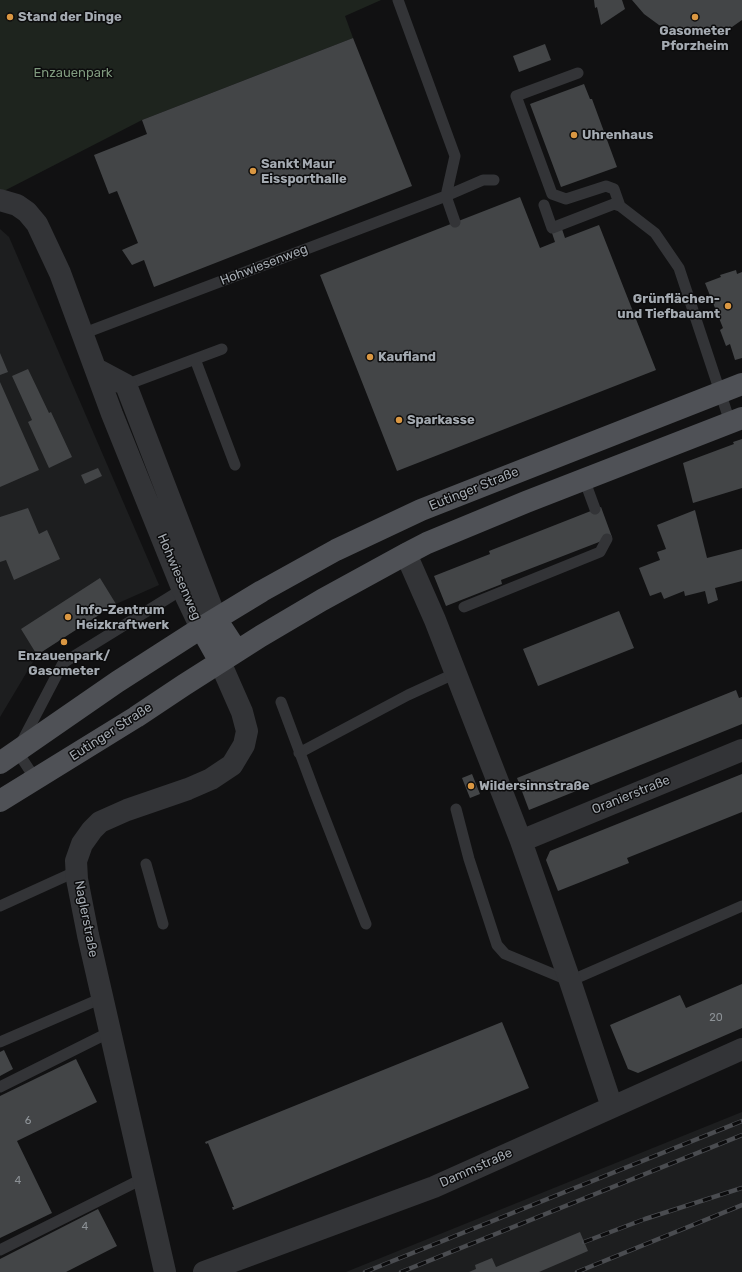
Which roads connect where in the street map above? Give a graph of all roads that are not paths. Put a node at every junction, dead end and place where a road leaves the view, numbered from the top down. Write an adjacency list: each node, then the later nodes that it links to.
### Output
1 (398, 0): 4 (lane)
2 (578, 73): 7 (lane)
3 (494, 180): 4 (lane, Hohwiesenweg)
4 (446, 196): 8 (lane); 9 (lane, Hohwiesenweg)
5 (0, 200): 9 (street, Hohwiesenweg)
6 (544, 205): 7 (lane)
7 (620, 206): 16 (lane)
8 (455, 222)
9 (82, 334): 12 (street, Hohwiesenweg)
10 (222, 349): 11 (lane)
11 (195, 359): 14 (lane); 18 (lane)
12 (96, 369): 14 (street); 15 (street, Hohwiesenweg)
13 (742, 384): 16 (main road, Eutinger Straße)
14 (126, 385): 15 (lane); 23 (street, Hohwiesenweg)
15 (104, 393): 23 (street, Hohwiesenweg)
16 (720, 393): 17 (lane); 25 (main road, Eutinger Straße)
17 (736, 420): 19 (main road, Eutinger Straße)
18 (235, 466)
19 (584, 479): 20 (lane); 22 (main road, Eutinger Straße)
20 (595, 509)
21 (607, 539): 24 (lane)
22 (406, 554): 26 (main road, Eutinger Straße); 27 (street)
23 (191, 584): 25 (street, Hohwiesenweg); 31 (lane)
24 (464, 607)
25 (209, 623): 26 (main road); 31 (main road, Eutinger Straße)
26 (228, 656): 32 (main road, Eutinger Straße); 37 (street, Naglerstraße)
27 (456, 673): 30 (lane); 35 (street)
28 (281, 702): 30 (lane)
29 (742, 750): 35 (street, Oranierstraße)
30 (300, 753): 41 (lane)
31 (9, 757): 32 (lane)
32 (36, 780): 33 (main road, Eutinger Straße)
33 (0, 801)
34 (456, 809): 42 (lane)
35 (521, 841): 42 (street)
36 (146, 864): 40 (lane)
37 (77, 871): 38 (lane); 43 (street, Naglerstraße)
38 (0, 906)
39 (742, 906): 42 (lane)
40 (163, 924)
41 (366, 924)
42 (570, 981): 48 (street)
43 (102, 998): 44 (street, Naglerstraße); 45 (lane)
44 (110, 1032): 47 (lane); 49 (street, Naglerstraße)
45 (0, 1042)
46 (742, 1049): 48 (street, Dammstraße)
47 (0, 1087)
48 (612, 1107): 52 (street, Dammstraße)
49 (144, 1178): 50 (lane); 51 (street, Naglerstraße)
50 (0, 1250)
51 (165, 1272)
52 (204, 1272)

